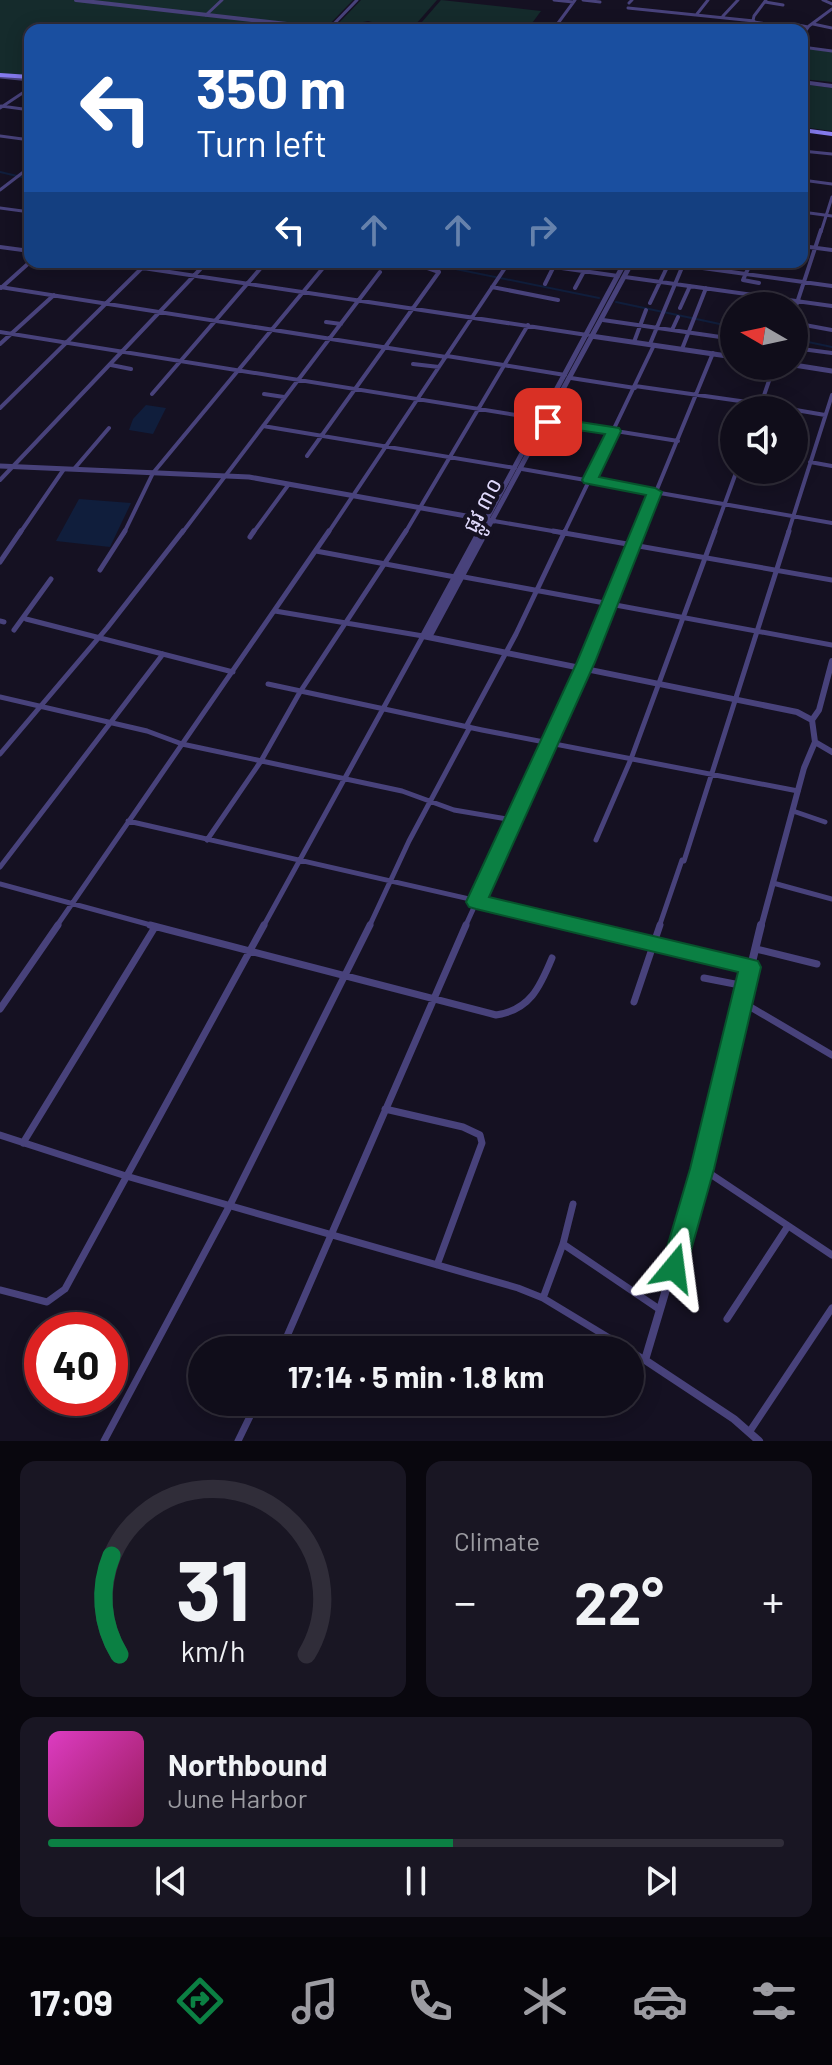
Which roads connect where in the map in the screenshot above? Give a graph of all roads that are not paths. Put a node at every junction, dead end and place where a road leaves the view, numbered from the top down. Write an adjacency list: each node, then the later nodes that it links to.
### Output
1 (76, 0): 9 (street)
2 (222, 0): 19 (street)
3 (357, 0): 24 (street)
4 (554, 0): 10 (street)
5 (583, 0): 12 (street)
6 (708, 0): 20 (street)
7 (738, 0): 21 (street)
8 (823, 0): 14 (street)
9 (87, 1): 19 (street)
10 (574, 1): 25 (street)
11 (765, 1): 15 (street); 22 (street)
12 (600, 2)
13 (630, 4): 18 (street)
14 (832, 4)
15 (783, 5)
16 (672, 6): 18 (street)
17 (832, 9): 28 (street)
18 (666, 12): 20 (street)
19 (206, 15): 23 (street)
20 (696, 15): 21 (street)
21 (723, 16): 22 (street)
22 (754, 21): 26 (street); 27 (street)
23 (285, 24)
24 (334, 24)
25 (557, 24)
26 (753, 24)
27 (770, 24)
28 (810, 25): 29 (street); 30 (street)
29 (808, 28)
30 (832, 28)
31 (808, 48): 32 (street)
32 (832, 51)
33 (0, 76): 34 (main road)
34 (24, 78)
35 (808, 83): 36 (street)
36 (832, 86)
37 (24, 92): 38 (street)
38 (1, 107): 39 (street)
39 (24, 109)
40 (808, 131): 41 (main road)
41 (832, 134)
42 (0, 136): 43 (street)
43 (24, 139)
44 (808, 152): 45 (street)
45 (832, 154)
46 (24, 171): 49 (street)
47 (808, 181): 48 (street)
48 (832, 184)
49 (0, 190)
50 (832, 197): 54 (street)
51 (0, 208): 52 (street)
52 (24, 211)
53 (808, 213): 54 (street)
54 (829, 216): 57 (street)
55 (808, 246): 57 (street)
56 (0, 247): 58 (street)
57 (814, 247): 59 (street); 60 (street)
58 (24, 250)
59 (832, 250)
60 (808, 266)
61 (24, 267): 91 (street)
62 (142, 268): 81 (street); 102 (street)
63 (201, 268): 81 (street)
64 (261, 268): 86 (street)
65 (323, 268): 97 (street)
66 (428, 268): 106 (street)
67 (505, 268): 92 (street)
68 (553, 268): 87 (street)
69 (570, 268): 79 (street)
70 (586, 268): 79 (street)
71 (624, 268): 82 (street, ផ្លូវ ៣០)
72 (628, 268): 82 (street, ផ្លូវ ៣០)
73 (667, 268): 83 (street)
74 (682, 268): 88 (street)
75 (714, 268): 80 (street)
76 (748, 268): 80 (street)
77 (807, 268): 84 (street)
78 (380, 272): 100 (street)
79 (584, 272): 82 (street); 93 (street)
80 (746, 274): 84 (street); 85 (street)
81 (195, 275): 86 (street); 108 (street)
82 (622, 276): 83 (street); 111 (street, ផ្លូវ ៣០); 125 (street, ផ្លូវ ៣០)
83 (660, 282): 88 (street); 103 (street)
84 (803, 282): 90 (street); 96 (street)
85 (759, 283)
86 (247, 284): 97 (street); 112 (street)
87 (545, 284)
88 (677, 284): 89 (street); 118 (street)
89 (690, 286): 94 (street); 105 (street)
90 (832, 286)
91 (1, 287): 98 (street)
92 (492, 287): 99 (street); 109 (street)
93 (575, 288)
94 (706, 288): 95 (street); 123 (street)
95 (734, 292)
96 (800, 292)
97 (304, 293): 100 (street); 119 (street)
98 (54, 295): 102 (street); 124 (street)
99 (558, 300)
100 (360, 301): 106 (street); 114 (street)
101 (808, 302): 104 (street)
102 (107, 303): 108 (street); 129 (street)
103 (650, 303)
104 (832, 306)
105 (680, 308)
106 (415, 309): 109 (street); 132 (street)
107 (646, 310): 116 (street)
108 (160, 312): 112 (street); 135 (street)
109 (472, 317): 115 (street); 139 (street)
110 (678, 317): 120 (street)
111 (603, 320): 116 (street); 125 (street, ផ្លូវ ៣០)
112 (215, 321): 119 (street); 140 (street)
113 (326, 322): 114 (street)
114 (342, 324): 127 (street)
115 (528, 325): 125 (street); 143 (street)
116 (640, 326): 118 (street); 128 (street)
117 (808, 326): 121 (street)
118 (655, 328): 120 (street); 131 (street)
119 (272, 330): 127 (street); 148 (street)
120 (672, 330): 123 (street)
121 (832, 330)
122 (0, 332): 124 (street)
123 (689, 333): 126 (street); 133 (street)
124 (11, 334): 129 (street); 130 (street)
125 (591, 336): 128 (street); 151 (street, ផ្លូវ ៣០)
126 (720, 337)
127 (329, 339): 132 (street); 152 (street)
128 (634, 342): 131 (street)
129 (66, 343): 135 (street); 162 (street)
130 (0, 344)
131 (652, 344): 133 (street); 153 (street)
132 (387, 348): 139 (street); 154 (street)
133 (682, 349): 136 (street)
134 (808, 350): 137 (street)
135 (123, 352): 140 (street); 142 (street)
136 (713, 353): 138 (street); 157 (street)
137 (832, 353)
138 (720, 354)
139 (446, 356): 143 (street); 144 (street)
140 (179, 362): 148 (street); 155 (street)
141 (413, 364): 144 (street)
142 (111, 365): 146 (street); 177 (street)
143 (506, 365): 147 (street); 163 (street)
144 (439, 367): 161 (street)
145 (808, 367): 149 (street)
146 (131, 369)
147 (529, 369): 150 (street); 151 (street)
148 (237, 371): 152 (street); 184 (street)
149 (832, 371)
150 (526, 375)
151 (568, 377): 153 (street); 166 (street, ផ្លូវ ៣០)
152 (297, 381): 154 (street); 159 (street)
153 (635, 387): 157 (street); 169 (street)
154 (356, 390): 161 (street); 170 (street)
155 (152, 394)
156 (264, 394): 159 (street)
157 (697, 395): 160 (street); 171 (street)
158 (832, 395): 165 (street)
159 (284, 397): 167 (street)
160 (720, 399)
161 (417, 400): 163 (street); 172 (street)
162 (0, 408)
163 (477, 409): 166 (street); 174 (street)
164 (808, 412): 165 (street)
165 (825, 415): 175 (street)
166 (545, 421): 169 (street); 179 (street, ផ្លូវ ៣០); 182 (street, ផ្លូវ ៣០)
167 (262, 426): 170 (street); 183 (street)
168 (109, 428): 181 (street)
169 (614, 431): 171 (street); 186 (street)
170 (323, 435): 172 (street); 173 (street)
171 (678, 441): 189 (street)
172 (386, 446): 174 (street); 190 (street)
173 (307, 456)
174 (448, 457): 179 (street); 192 (street)
175 (810, 462): 178 (street); 193 (street)
176 (0, 466): 177 (street)
177 (13, 466): 180 (street); 185 (street)
178 (832, 466)
179 (515, 468): 194 (street, ផ្លូវ ៣០)
180 (64, 469): 181 (street); 201 (street)
181 (74, 469): 184 (street)
182 (522, 469): 186 (street); 194 (street, ផ្លូវ ៣០)
183 (226, 474): 184 (street); 187 (street); 217 (street)
184 (152, 475): 203 (street)
185 (0, 480)
186 (590, 480): 189 (street); 196 (street)
187 (289, 484): 190 (street); 197 (street)
188 (732, 484): 191 (street)
189 (655, 492): 191 (street); 198 (street)
190 (353, 495): 192 (street); 199 (street)
191 (725, 504): 193 (street); 200 (street)
192 (418, 507): 194 (street); 202 (street)
193 (793, 516): 195 (street); 204 (street)
194 (490, 521): 196 (street); 205 (street, ផ្លូវ ៣០); 206 (street, ផ្លូវ ៣០)
195 (832, 523)
196 (564, 532): 198 (street); 209 (street)
197 (250, 537)
198 (633, 544): 200 (street); 210 (street)
199 (316, 551): 202 (street); 211 (street)
200 (705, 557): 204 (street); 212 (street)
201 (0, 562)
202 (385, 563): 205 (street); 214 (street)
203 (100, 570)
204 (776, 570): 208 (street); 216 (street)
205 (456, 577): 218 (street, ផ្លូវ ៣០)
206 (464, 577): 209 (street); 218 (street, ផ្លូវ ៣០)
207 (51, 579): 213 (street)
208 (832, 580)
209 (535, 590): 210 (street); 220 (street)
210 (609, 604): 212 (street); 223 (street)
211 (275, 611): 214 (street); 224 (street)
212 (682, 616): 216 (street); 226 (street)
213 (26, 619): 215 (street); 217 (street)
214 (344, 624): 218 (street); 227 (street)
215 (14, 630)
216 (755, 631): 219 (street); 229 (street)
217 (98, 637): 221 (street); 230 (street)
218 (424, 639): 220 (street); 231 (street)
219 (832, 645)
220 (506, 653): 223 (street); 234 (street)
221 (163, 654): 224 (street); 233 (street)
222 (832, 661): 232 (street)
223 (581, 670): 226 (street); 235 (street)
224 (233, 672): 237 (street)
225 (268, 684): 227 (street)
226 (657, 685): 229 (street); 240 (street)
227 (300, 692): 231 (street); 241 (street)
228 (0, 697): 230 (street)
229 (736, 700): 232 (street); 242 (street)
230 (39, 706): 233 (street); 239 (street)
231 (385, 708): 234 (street); 243 (street)
232 (812, 720): 236 (street)
233 (112, 723): 237 (street); 253 (street)
234 (469, 726): 235 (street); 245 (street)
235 (547, 742): 240 (street); 247 (street)
236 (815, 742): 238 (street); 244 (street)
237 (182, 744): 241 (street); 248 (street)
238 (832, 752)
239 (0, 754)
240 (631, 759): 242 (street); 251 (street)
241 (261, 761): 243 (street); 250 (street)
242 (710, 775): 244 (street); 261 (street)
243 (345, 778): 245 (street); 252 (street)
244 (798, 791): 246 (street)
245 (430, 800): 247 (street); 254 (street)
246 (793, 811): 249 (street); 255 (street)
247 (513, 820): 258 (street)
248 (128, 821): 250 (street); 259 (street)
249 (825, 822)
250 (207, 840): 252 (street)
251 (596, 840)
252 (299, 860): 254 (street); 263 (street)
253 (0, 867)
254 (389, 881): 258 (street); 267 (street)
255 (773, 883): 257 (street); 262 (street)
256 (0, 884): 259 (street)
257 (832, 899)
258 (476, 902): 261 (street); 270 (street)
259 (72, 904): 260 (street); 273 (street)
260 (155, 927): 263 (street); 277 (street)
261 (654, 944): 266 (street); 272 (street)
262 (755, 949): 265 (street); 266 (street)
263 (248, 952): 267 (street); 279 (street)
264 (552, 958): 270 (street)
265 (817, 964)
266 (750, 967): 269 (street)
267 (345, 978): 270 (street); 281 (street)
268 (704, 978): 269 (street)
269 (745, 986): 271 (street)
270 (434, 1000): 275 (street)
271 (741, 1001): 274 (street); 278 (street)
272 (634, 1002)
273 (1, 1004)
274 (832, 1055)
275 (385, 1109): 283 (street); 286 (street)
276 (0, 1135): 277 (street)
277 (23, 1143): 279 (street)
278 (702, 1169): 282 (street); 290 (street)
279 (126, 1176): 281 (street); 287 (street)
280 (573, 1204): 284 (street)
281 (230, 1205): 283 (street); 297 (street)
282 (788, 1226): 285 (street); 291 (street)
283 (332, 1234): 286 (street); 292 (street)
284 (563, 1244): 288 (street); 290 (street)
285 (832, 1255)
286 (437, 1265): 288 (street)
287 (0, 1290)
288 (543, 1298): 293 (street)
289 (832, 1308): 296 (street)
290 (660, 1309): 294 (street)
291 (727, 1319)
292 (287, 1336)
293 (607, 1336)
294 (645, 1360): 296 (street)
295 (250, 1416): 298 (street)
296 (750, 1431): 299 (street)
297 (104, 1441)
298 (238, 1441)
299 (759, 1441)

